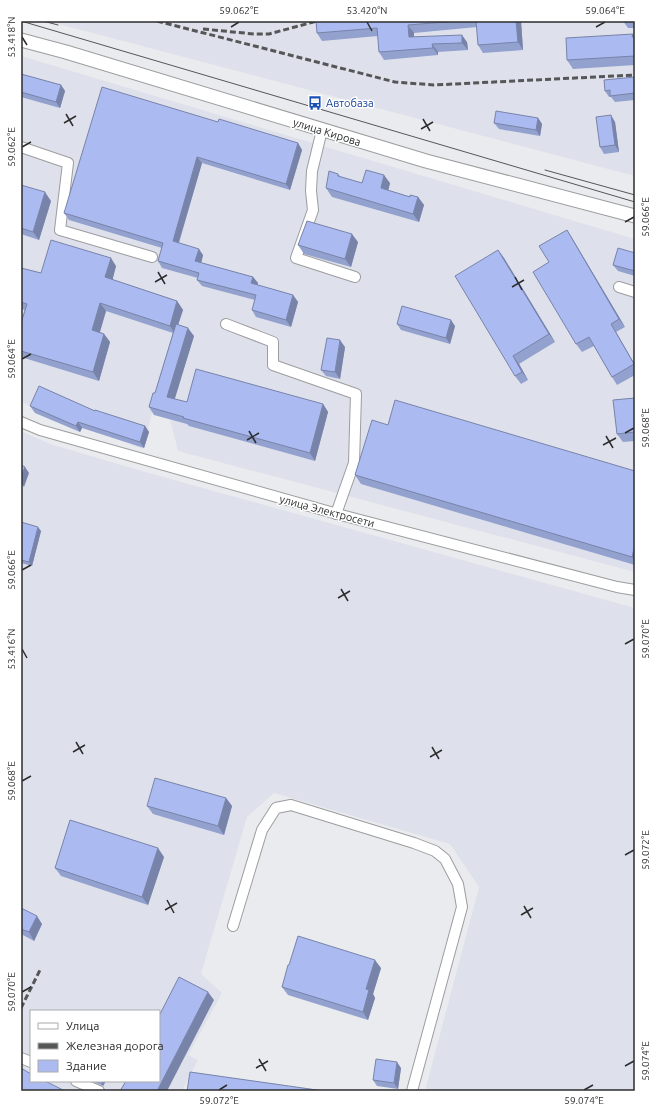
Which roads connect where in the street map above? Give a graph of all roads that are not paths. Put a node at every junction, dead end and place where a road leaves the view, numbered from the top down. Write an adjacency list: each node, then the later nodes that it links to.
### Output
1 (21, 40): 2 (main road, улица Кирова)
2 (322, 130): 4 (main road, улица Кирова); 6 (street)
3 (21, 147): 5 (street)
4 (635, 216)
5 (152, 257)
6 (355, 277)
7 (619, 287): 8 (street)
8 (635, 292)
9 (226, 324): 11 (street)
10 (21, 422): 11 (street, улица Электросети)
11 (336, 514): 12 (street, улица Электросети)
12 (635, 590)
13 (233, 926): 16 (street)
14 (78, 1082): 15 (street)
15 (99, 1091)
16 (412, 1091)

